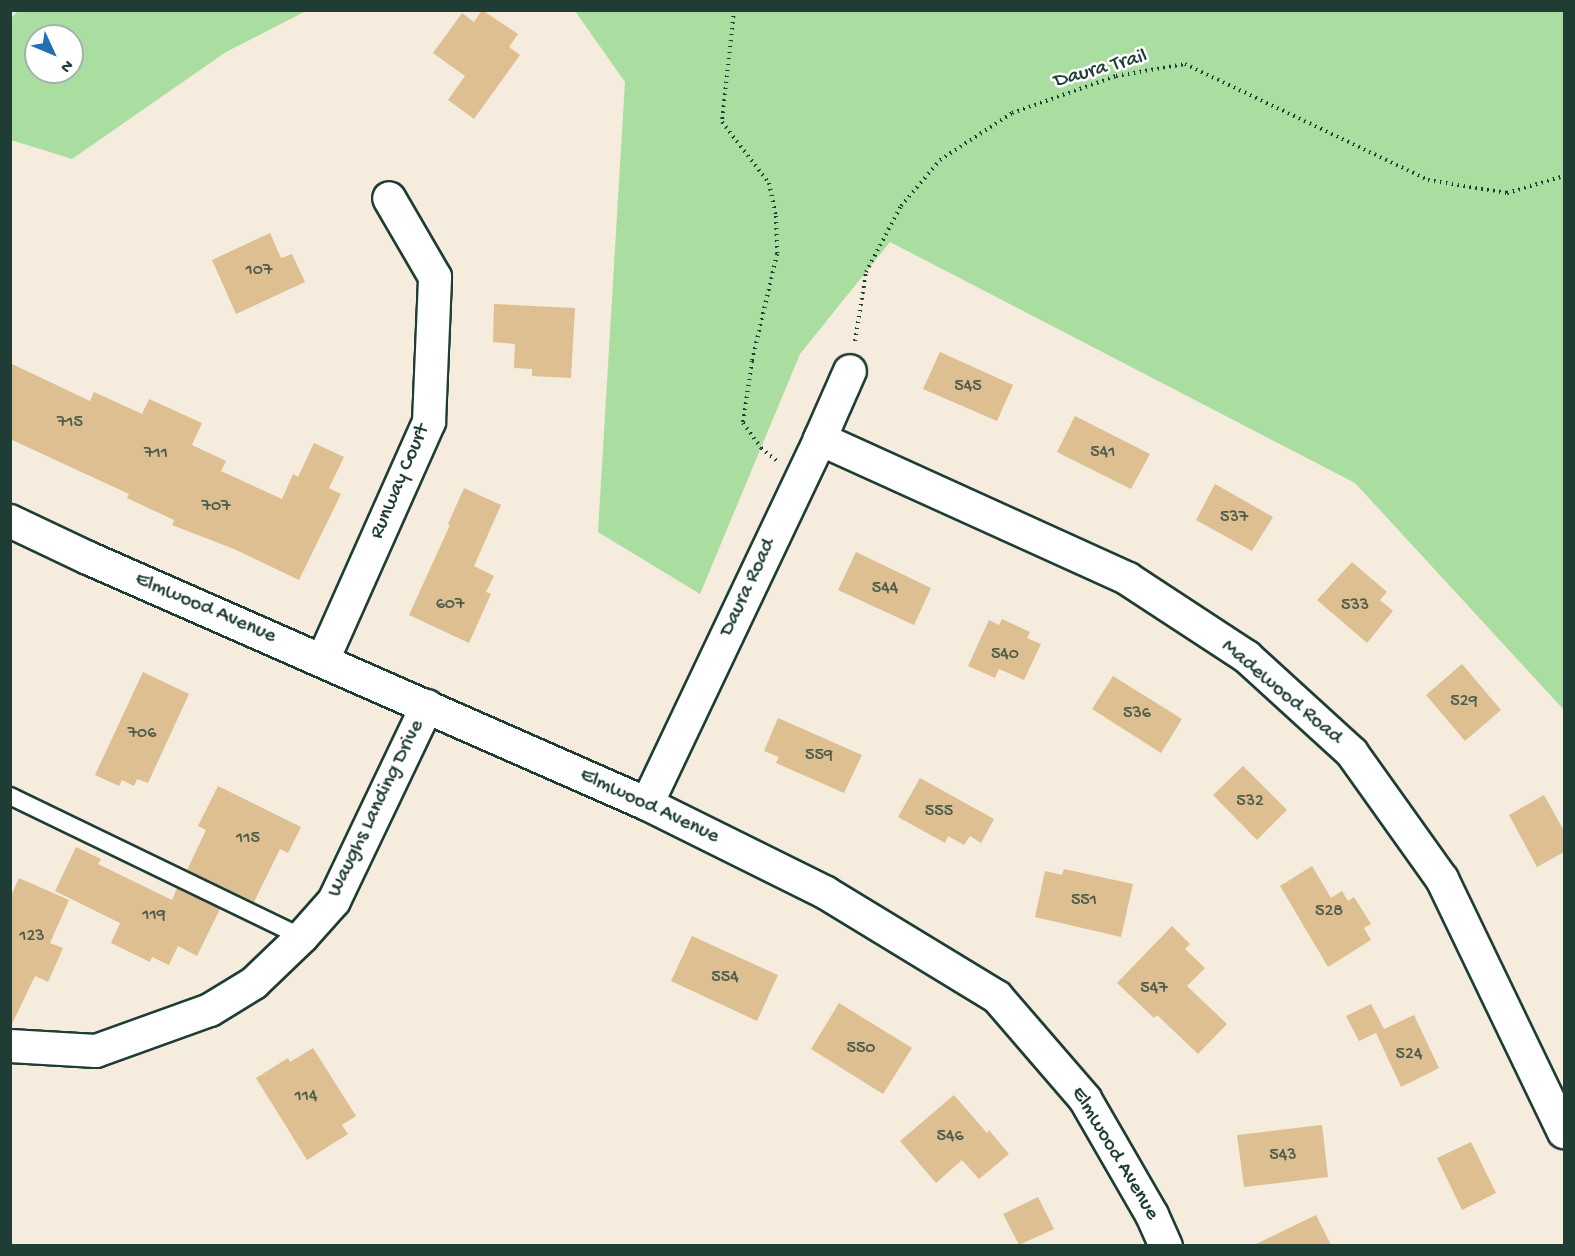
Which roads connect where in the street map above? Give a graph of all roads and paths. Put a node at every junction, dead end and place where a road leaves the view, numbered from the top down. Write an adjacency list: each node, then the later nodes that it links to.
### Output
1 (734, 10): 6 (path)
2 (1564, 176): 4 (path, Daura Trail)
3 (389, 198): 8 (street, Runway Court)
4 (850, 371): 5 (street, Daura Road)
5 (820, 439): 6 (street, Daura Road); 14 (street, Madewood Road)
6 (804, 473): 11 (street, Daura Road)
7 (10, 520): 8 (street, Elmwood Avenue)
8 (323, 660): 9 (street, Elmwood Avenue)
9 (427, 706): 11 (street, Elmwood Avenue); 12 (street, Waughs Landing Drive)
10 (10, 796): 12 (lane)
11 (647, 804): 15 (street, Elmwood Avenue)
12 (302, 937): 13 (street, Waughs Landing Drive)
13 (10, 1046)
14 (1564, 1132)
15 (1166, 1245)

